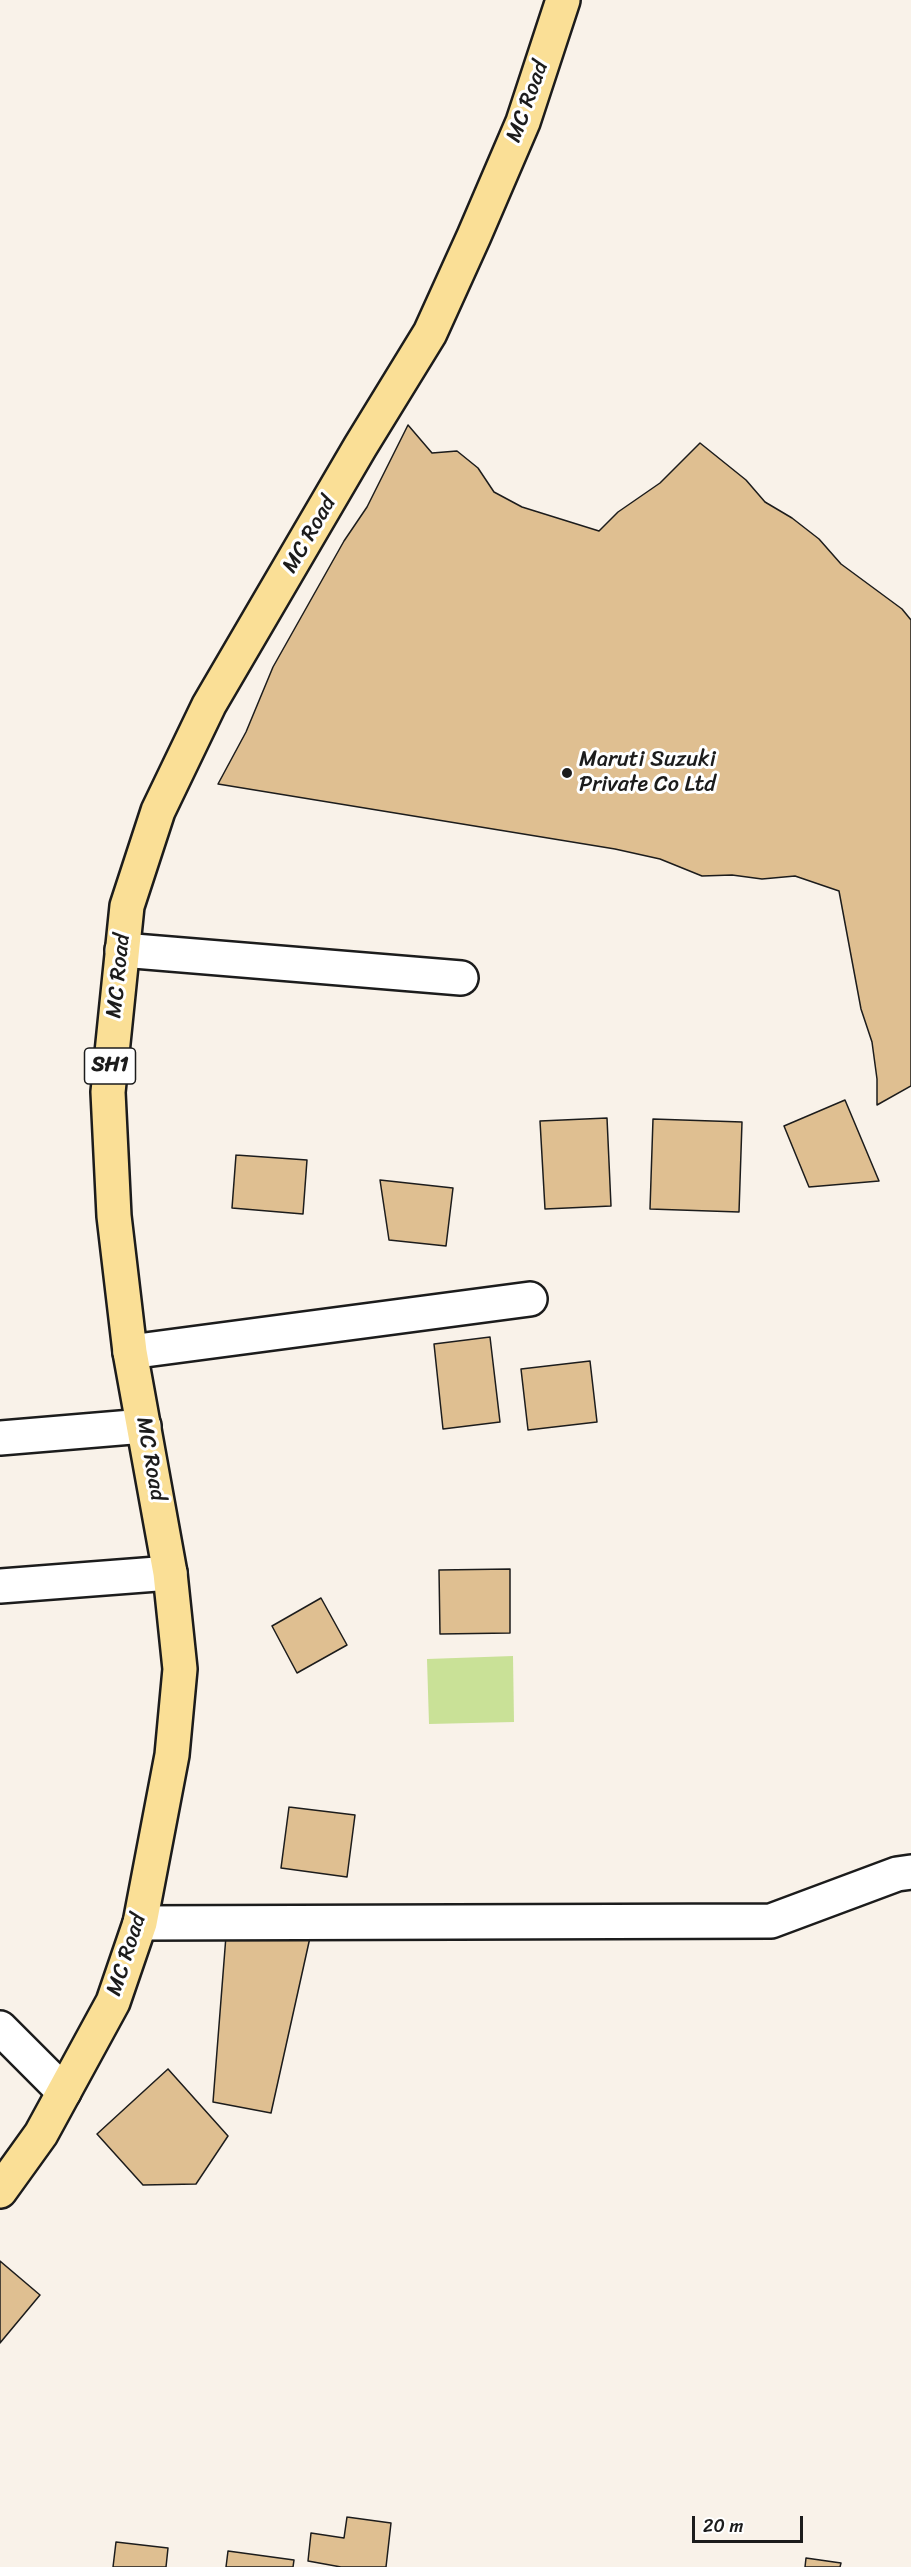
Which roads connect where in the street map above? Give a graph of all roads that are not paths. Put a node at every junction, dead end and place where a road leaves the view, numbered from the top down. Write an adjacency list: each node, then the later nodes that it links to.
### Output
1 (563, 0): 2 (main road, MC Road / SH1)
2 (122, 950): 3 (street); 5 (main road, MC Road / SH1)
3 (461, 978)
4 (530, 1299): 5 (street)
5 (130, 1352): 6 (main road, MC Road / SH1)
6 (144, 1426): 7 (street); 8 (main road, MC Road / SH1)
7 (0, 1438)
8 (170, 1573): 9 (street); 11 (main road, MC Road / SH1)
9 (0, 1586)
10 (911, 1872): 11 (street)
11 (140, 1923): 13 (main road, MC Road / SH1)
12 (0, 2028): 13 (street)
13 (64, 2092): 14 (main road, MC Road / SH1)
14 (0, 2191)

